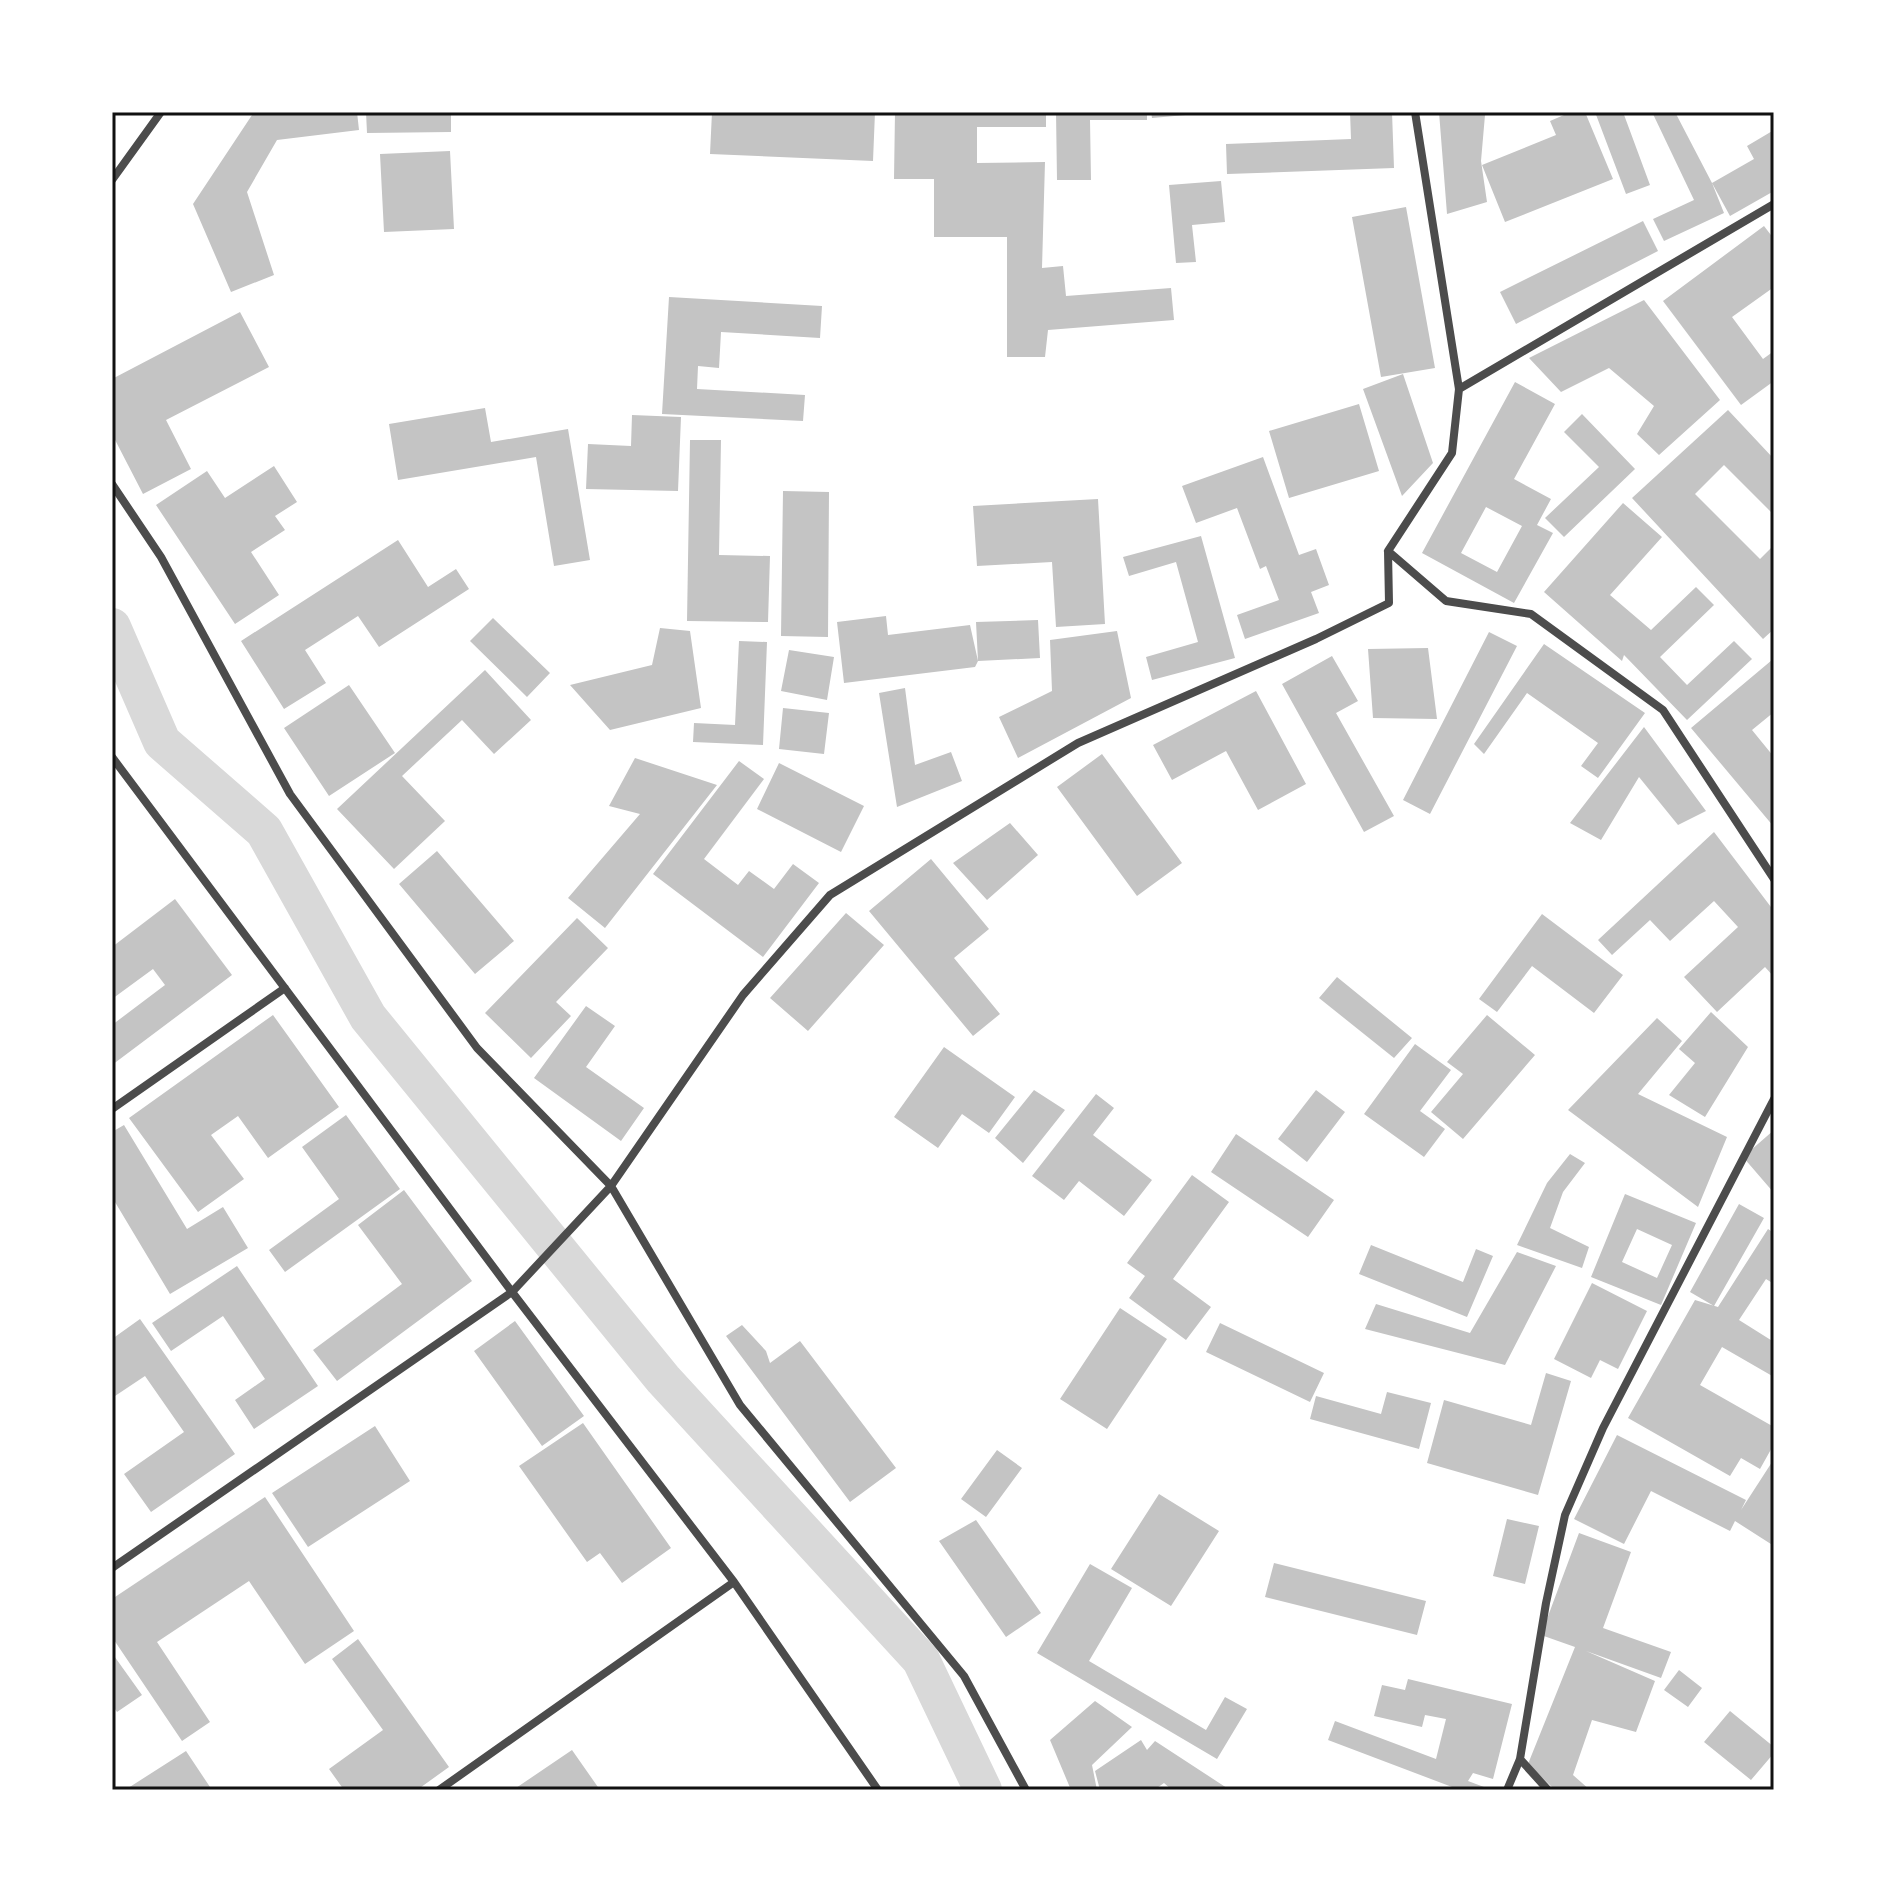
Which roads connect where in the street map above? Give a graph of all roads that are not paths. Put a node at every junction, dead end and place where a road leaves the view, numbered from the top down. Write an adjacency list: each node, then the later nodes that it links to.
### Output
1 (161, 112): 3 (street)
2 (1415, 112): 5 (street)
3 (112, 180)
4 (1774, 204): 5 (street)
5 (1459, 389): 7 (street)
6 (112, 484): 13 (street)
7 (1388, 551): 9 (street); 13 (street)
8 (112, 757): 10 (street)
9 (1774, 879)
10 (285, 988): 12 (street); 14 (street)
11 (1774, 1099): 17 (street)
12 (112, 1109)
13 (611, 1186): 14 (street); 20 (street)
14 (512, 1292): 15 (street); 16 (street)
15 (112, 1568)
16 (734, 1582): 18 (street); 19 (street)
17 (1520, 1759): 21 (street); 22 (street)
18 (439, 1790)
19 (878, 1790)
20 (1026, 1790)
21 (1507, 1790)
22 (1548, 1790)

